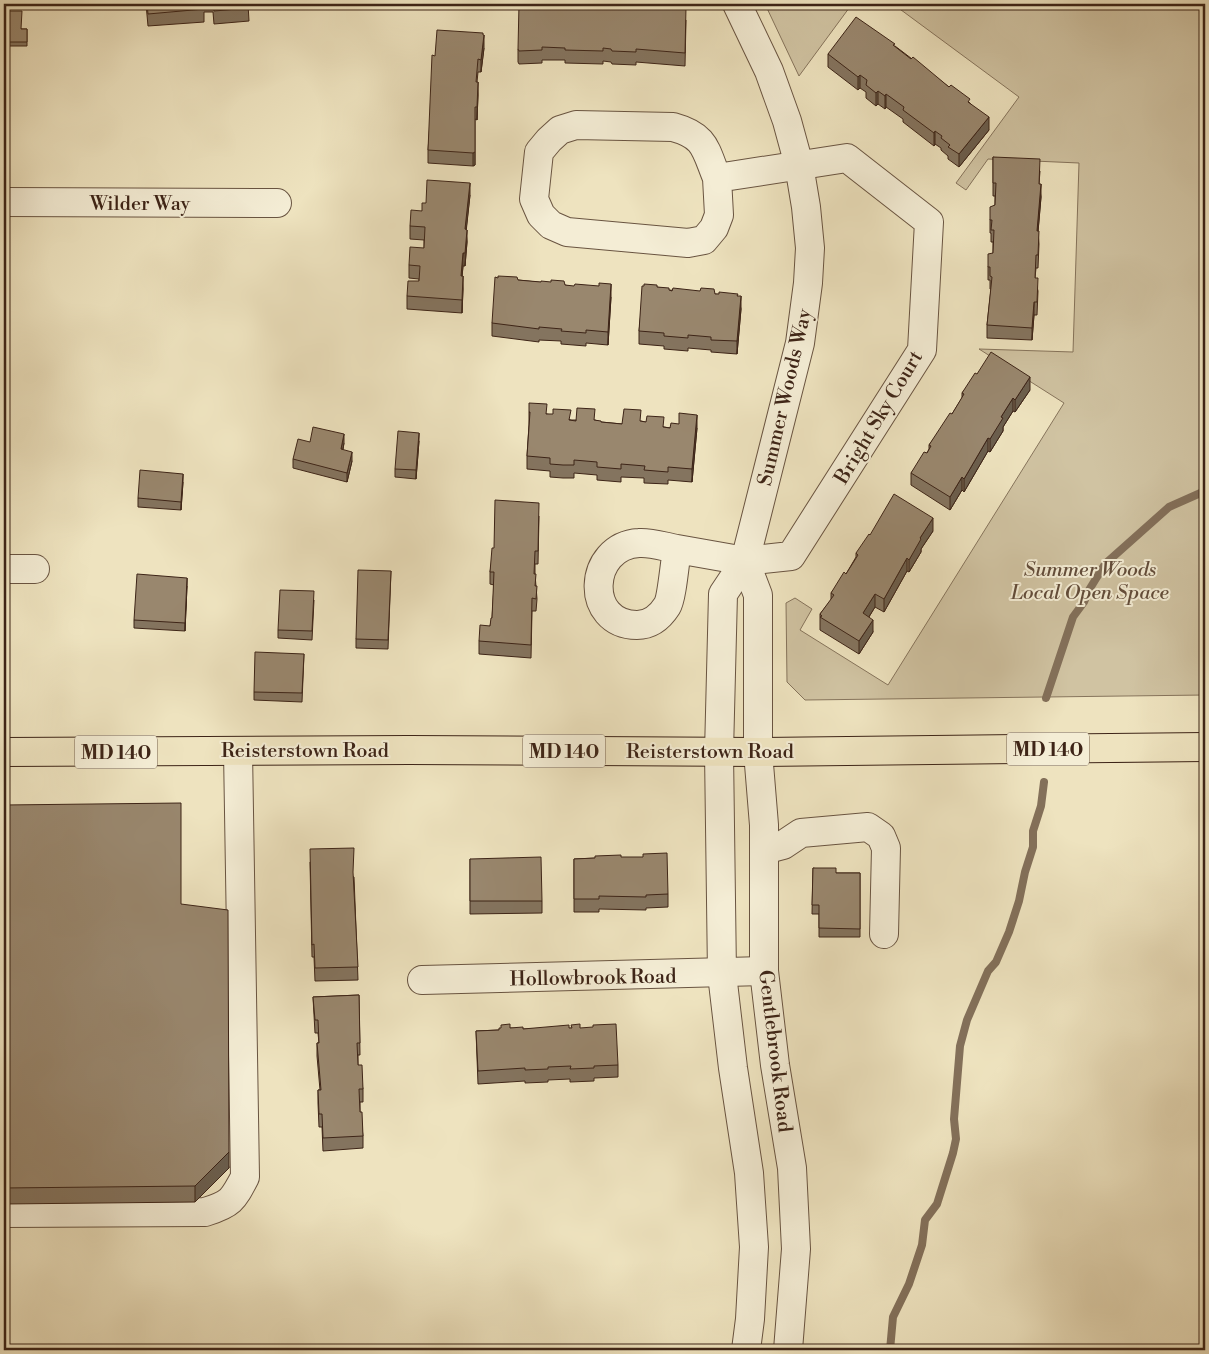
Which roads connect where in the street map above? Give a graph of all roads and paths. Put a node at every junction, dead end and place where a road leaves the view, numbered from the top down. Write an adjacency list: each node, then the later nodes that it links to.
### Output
1 (737, 4): 2 (street, Summer Woods Way)
2 (799, 165): 3 (street); 7 (street, Summer Woods Way); 7 (street, Bright Sky Court)
3 (717, 178): 3 (street)
4 (4, 202): 5 (street, Wilder Way)
5 (277, 203)
6 (677, 549): 7 (street)
7 (745, 561): 13 (street, Summer Woods Way); 14 (street)
8 (4, 569): 9 (street)
9 (35, 569)
10 (1205, 747): 14 (main road, Reisterstown Road / MD 140)
11 (238, 751): 12 (main road, Reisterstown Road / MD 140); 13 (main road, Reisterstown Road / MD 140); 20 (street)
12 (4, 752)
13 (719, 752): 14 (main road, Reisterstown Road / MD 140); 18 (street)
14 (758, 752): 15 (street, Gentlebrook Road)
15 (764, 850): 16 (street); 17 (street, Gentlebrook Road)
16 (884, 934)
17 (764, 972): 18 (street, Hollowbrook Road); 22 (street, Gentlebrook Road)
18 (722, 974): 19 (street, Hollowbrook Road); 21 (street)
19 (422, 980)
20 (4, 1213)
21 (746, 1350)
22 (788, 1350)

